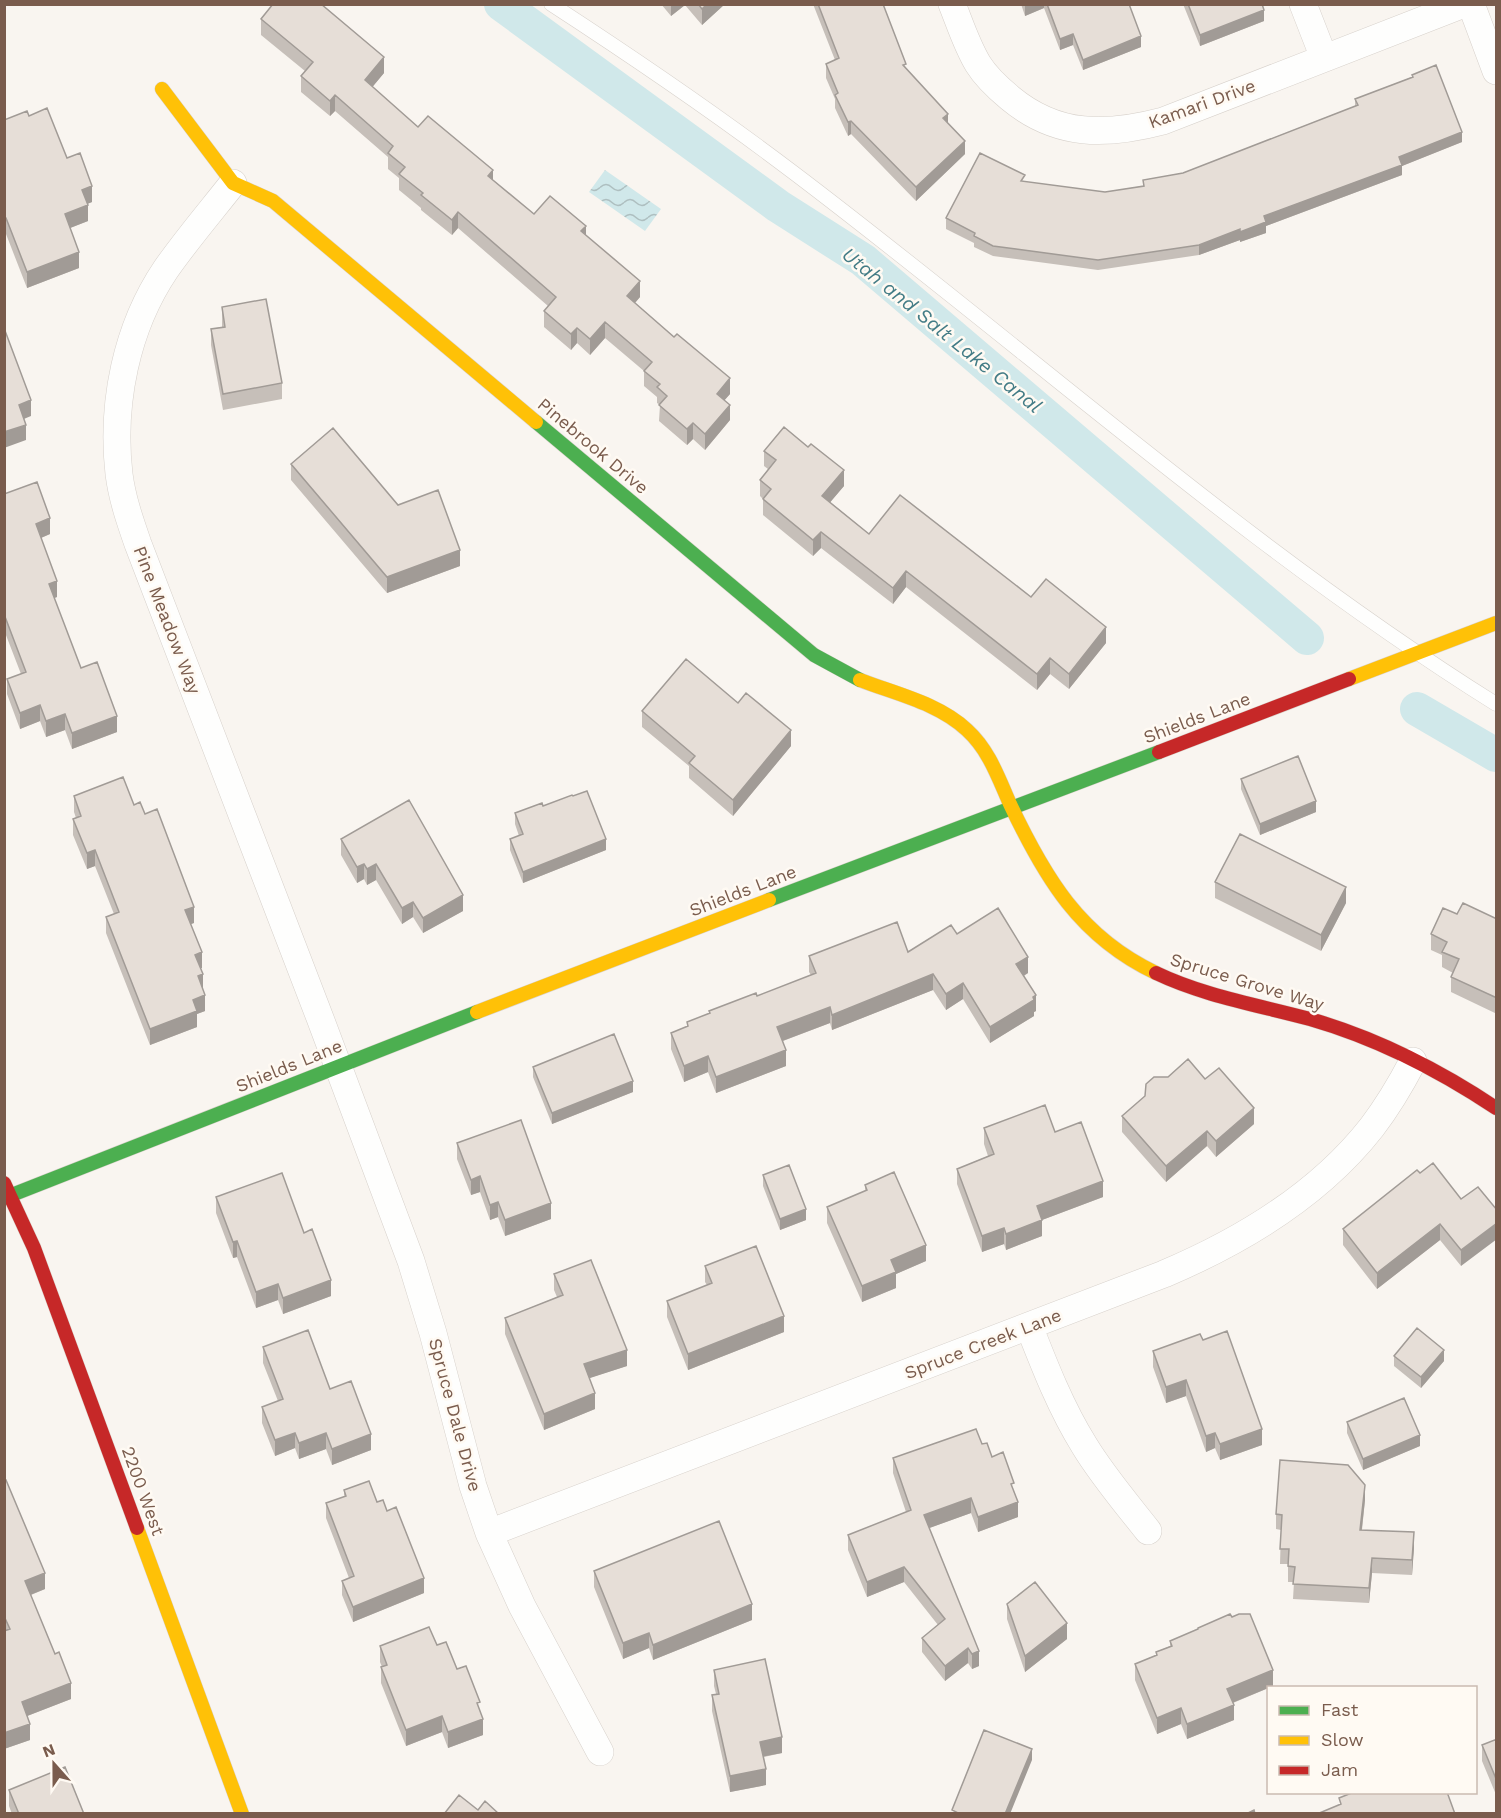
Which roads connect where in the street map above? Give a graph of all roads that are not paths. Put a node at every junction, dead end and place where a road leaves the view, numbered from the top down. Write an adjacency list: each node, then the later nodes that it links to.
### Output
1 (551, 4): 11 (lane)
2 (952, 4): 6 (street, Kamari Drive)
3 (1303, 4): 6 (street)
4 (1464, 4): 6 (street, Kamari Drive)
5 (1471, 4): 7 (street)
6 (1324, 58)
7 (1497, 71)
8 (162, 89): 9 (street, Pinebrook Drive)
9 (233, 183): 13 (street, Pinebrook Drive); 15 (street, Pine Meadow Way)
10 (1497, 623): 11 (street, Shields Lane)
11 (1418, 653): 12 (lane); 13 (street, Shields Lane)
12 (1497, 704)
13 (1012, 807): 14 (street, Spruce Grove Way); 15 (street, Shields Lane)
14 (1413, 1061): 16 (street, Spruce Grove Way); 18 (street, Spruce Creek Lane)
15 (338, 1066): 17 (street, Shields Lane); 20 (street, Spruce Dale Drive)
16 (1497, 1108)
17 (6, 1192): 22 (street, 2200 West)
18 (1029, 1326): 19 (street); 20 (street, Spruce Creek Lane)
19 (1148, 1531)
20 (489, 1533): 21 (street, Spruce Dale Drive)
21 (600, 1752)
22 (242, 1814)

